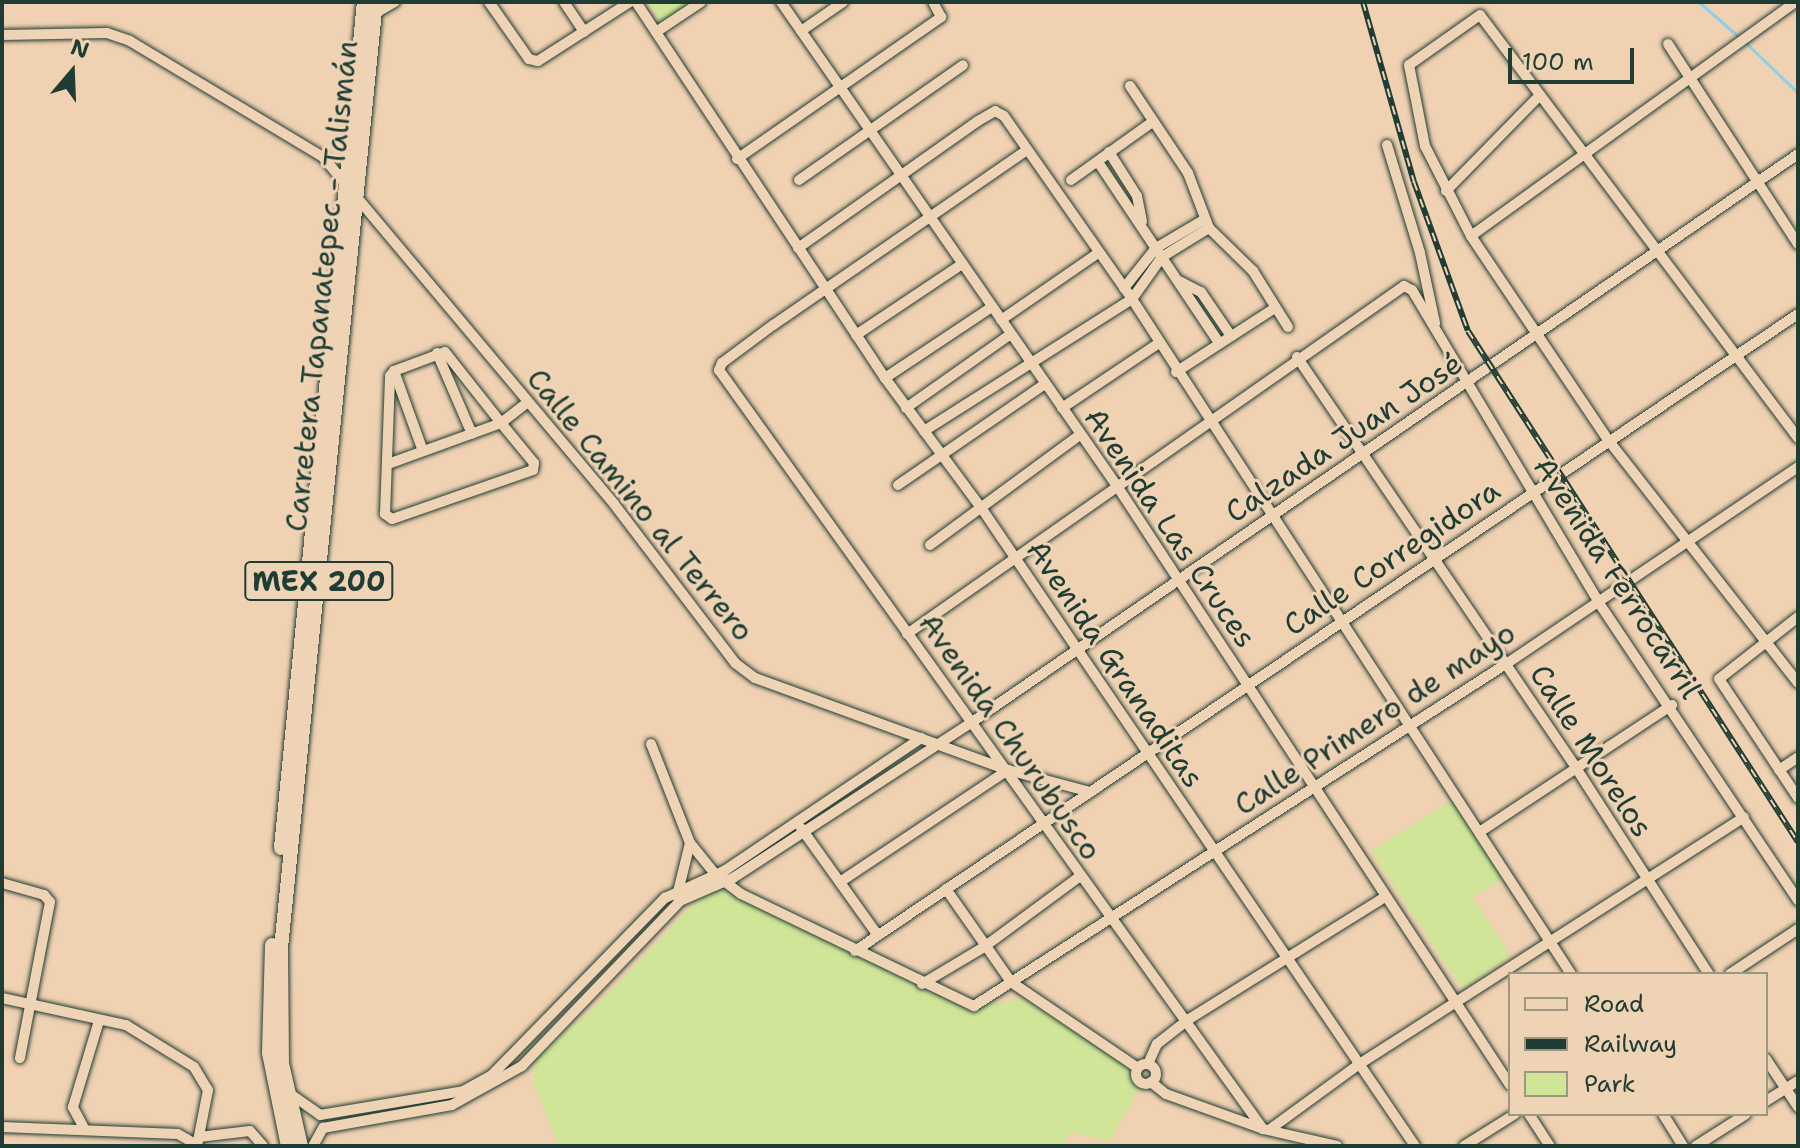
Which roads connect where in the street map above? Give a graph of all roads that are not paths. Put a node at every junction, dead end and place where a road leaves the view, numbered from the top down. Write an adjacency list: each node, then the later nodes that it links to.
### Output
1 (364, 2): 36 (highway, Carretera Tapanatepec - Talismán / MEX 200)
2 (395, 2): 12 (street)
3 (489, 2): 14 (street)
4 (564, 2): 14 (street)
5 (630, 2): 14 (street)
6 (636, 2): 15 (street, Avenida Granaditas)
7 (701, 2): 15 (street)
8 (781, 2): 13 (street, Avenida Las Cruces)
9 (843, 2): 13 (street)
10 (933, 2): 20 (street)
11 (1795, 2): 19 (street)
12 (375, 8): 36 (highway, Carretera Tapanatepec - Talismán / MEX 200)
13 (801, 31): 20 (street, Avenida Las Cruces)
14 (584, 32)
15 (656, 32): 30 (street, Avenida Granaditas)
16 (2, 35): 36 (street, Calle Camino al Terrero)
17 (1668, 44): 19 (street)
18 (963, 65): 24 (street)
19 (1688, 79): 28 (street); 35 (street)
20 (839, 86): 24 (street, Avenida Las Cruces); 30 (street)
21 (1130, 86): 23 (street)
22 (1540, 95): 28 (street); 37 (street); 37 (street)
23 (1151, 123): 27 (street); 39 (street)
24 (871, 132): 32 (street, Avenida Las Cruces); 33 (street)
25 (1387, 145): 57 (street)
26 (1027, 150): 32 (street); 38 (street); 46 (street)
27 (1109, 152): 31 (street); 40 (street)
28 (1584, 152): 41 (street); 44 (street)
29 (1798, 154): 35 (street, Calzada Juan José)
30 (737, 159): 43 (street, Avenida Granaditas)
31 (1098, 162): 34 (street); 40 (street)
32 (901, 176): 38 (street, Avenida Las Cruces); 43 (street)
33 (799, 180)
34 (1071, 180)
35 (1756, 183): 42 (street); 44 (street, Calzada Juan José)
36 (352, 190): 73 (street, Calle Camino al Terrero); 163 (highway, Carretera Tapanatepec - Talismán / MEX 200); 177 (highway, Carretera Tapanatepec - Talismán / MEX 200)
37 (1446, 191): 41 (street)
38 (930, 218): 47 (street, Avenida Las Cruces); 50 (street)
39 (1207, 224): 45 (street); 53 (street)
40 (1143, 228): 45 (street)
41 (1471, 236): 61 (street)
42 (1798, 244)
43 (798, 248): 50 (street, Avenida Granaditas)
44 (1659, 250): 61 (street, Calzada Juan José); 65 (street)
45 (1159, 252): 48 (street); 49 (street); 51 (street)
46 (1098, 253): 49 (street); 55 (street)
47 (962, 264): 52 (street, Avenida Las Cruces); 59 (street)
48 (1178, 280): 60 (street); 63 (street)
49 (1124, 288): 51 (street)
50 (826, 290): 59 (street, Avenida Granaditas); 101 (street, Avenida Churubusco)
51 (1132, 299): 62 (street); 67 (street)
52 (992, 307): 55 (street, Avenida Las Cruces); 70 (street)
53 (1275, 308): 56 (street); 60 (street)
54 (1798, 314): 65 (street, Calle Corregidora)
55 (1001, 320): 58 (street, Avenida Las Cruces)
56 (1288, 327)
57 (1436, 333): 66 (street, Avenida Ferrocarril); 71 (street, Avenida Ferrocarril)
58 (1011, 334): 67 (street, Avenida Las Cruces); 74 (street)
59 (856, 335): 70 (street, Avenida Granaditas)
60 (1231, 336): 63 (street)
61 (1534, 337): 71 (street, Calzada Juan José); 82 (street)
62 (1159, 343): 69 (street); 75 (street)
63 (1219, 343): 69 (street)
64 (437, 353): 68 (street); 77 (street); 79 (street)
65 (1736, 356): 81 (street); 82 (street, Calle Corregidora)
66 (1297, 357): 76 (street); 84 (street, Calle Morelos)
67 (1030, 362): 72 (street, Avenida Las Cruces); 78 (street)
68 (394, 371): 83 (street); 86 (street)
69 (1176, 372): 76 (street)
70 (885, 378): 74 (street, Avenida Granaditas)
71 (1466, 380): 84 (street, Calzada Juan José); 90 (street, Avenida Ferrocarril)
72 (1045, 384): 75 (street, Avenida Las Cruces); 85 (street)
73 (528, 402): 77 (street); 110 (street, Calle Camino al Terrero)
74 (906, 408): 78 (street, Avenida Granaditas)
75 (1062, 408): 80 (street, Avenida Las Cruces)
76 (1207, 421): 89 (street); 92 (street)
77 (501, 423): 79 (street); 86 (street)
78 (924, 431): 85 (street, Avenida Granaditas)
79 (472, 434): 83 (street)
80 (1080, 435): 89 (street, Avenida Las Cruces); 91 (street)
81 (1798, 438)
82 (1609, 441): 90 (street, Calle Corregidora); 93 (street)
83 (423, 451): 86 (street)
84 (1363, 453): 92 (street, Calzada Juan José); 96 (street, Calle Morelos)
85 (941, 456): 88 (street); 91 (street, Avenida Granaditas)
86 (388, 464)
87 (1798, 467): 93 (street, Calle Primero de mayo)
88 (898, 485)
89 (1117, 486): 95 (street); 97 (street, Avenida Las Cruces)
90 (1531, 493): 96 (street, Calle Corregidora); 98 (street, Avenida Ferrocarril)
91 (982, 509): 94 (street); 95 (street, Avenida Granaditas)
92 (1272, 517): 97 (street, Calzada Juan José); 100 (street)
93 (1690, 541): 98 (street, Calle Primero de mayo); 102 (street)
94 (930, 545)
95 (1012, 558): 101 (street); 103 (street, Avenida Granaditas)
96 (1435, 558): 100 (street, Calle Corregidora); 104 (street, Calle Morelos)
97 (1175, 581): 103 (street, Calzada Juan José); 106 (street, Avenida Las Cruces)
98 (1599, 603): 104 (street, Calle Primero de mayo); 107 (street, Avenida Ferrocarril)
99 (1798, 617): 102 (street)
100 (1341, 622): 106 (street, Calle Corregidora); 109 (street)
101 (907, 634): 108 (street, Avenida Churubusco)
102 (1765, 642): 105 (street); 117 (street)
103 (1075, 651): 108 (street, Calzada Juan José); 113 (street, Avenida Granaditas)
104 (1506, 664): 109 (street, Calle Primero de mayo); 115 (street, Calle Morelos)
105 (1798, 683)
106 (1246, 685): 113 (street, Calle Corregidora); 118 (street, Avenida Las Cruces)
107 (1672, 705): 115 (street); 121 (street, Avenida Ferrocarril)
108 (972, 722): 112 (street, Calzada Juan José); 116 (street, Avenida Churubusco)
109 (1410, 725): 118 (street, Calle Primero de mayo); 124 (street)
110 (921, 738): 112 (street, Calle Camino al Terrero); 122 (street)
111 (651, 744): 126 (street)
112 (936, 744): 116 (street, Calle Camino al Terrero); 125 (street, Calzada Juan José)
113 (1147, 755): 119 (street, Calle Corregidora); 127 (street, Avenida Granaditas)
114 (1798, 757): 117 (street)
115 (1576, 768): 124 (street); 129 (street, Calle Morelos)
116 (1008, 770): 119 (street, Calle Camino al Terrero); 123 (street, Avenida Churubusco); 131 (street)
117 (1779, 770): 120 (street)
118 (1315, 788): 127 (street, Calle Primero de mayo); 136 (street, Avenida Las Cruces)
119 (1090, 792): 123 (street, Calle Corregidora)
120 (1798, 798)
121 (1744, 817): 129 (street); 137 (street, Avenida Ferrocarril)
122 (796, 820): 125 (street); 130 (street)
123 (1043, 825): 128 (street, Avenida Churubusco); 134 (street, Calle Corregidora)
124 (1481, 831): 141 (street)
125 (803, 832): 131 (street); 133 (street, Calzada Juan José)
126 (690, 843): 130 (street); 135 (street)
127 (1214, 850): 138 (street, Calle Primero de mayo); 144 (street, Avenida Granaditas)
128 (1079, 877): 138 (street, Avenida Churubusco); 142 (street)
129 (1645, 877): 141 (street); 146 (street, Calle Morelos)
130 (712, 880): 133 (street); 135 (street)
131 (840, 882): 140 (street)
132 (2, 883): 152 (street)
133 (725, 883): 143 (street)
134 (946, 889): 140 (street, Calle Corregidora); 142 (street)
135 (677, 896): 166 (street); 172 (street)
136 (1385, 897): 144 (street); 151 (street, Avenida Las Cruces)
137 (1798, 900)
138 (1112, 916): 148 (street, Calle Primero de mayo); 153 (street, Avenida Churubusco)
139 (1798, 929): 147 (street)
140 (877, 934): 143 (street, Calle Corregidora)
141 (1548, 940): 145 (street); 151 (street)
142 (984, 947): 148 (street); 149 (street)
143 (855, 951): 149 (street)
144 (1287, 957): 153 (street); 157 (street, Avenida Granaditas)
145 (1570, 972)
146 (1708, 972)
147 (1733, 972)
148 (1011, 982): 149 (street, Calle Primero de mayo); 158 (street)
149 (922, 984)
150 (2, 998): 152 (street)
151 (1456, 1002): 157 (street); 161 (street, Avenida Las Cruces)
152 (32, 1006): 154 (street); 155 (street)
153 (1189, 1019): 158 (street); 173 (street, Avenida Churubusco)
154 (99, 1021): 174 (street); 175 (street)
155 (20, 1058)
156 (1768, 1062): 162 (street)
157 (1361, 1063): 173 (street); 181 (street, Avenida Granaditas)
158 (1143, 1066): 160 (street); 160 (street)
159 (1798, 1081): 162 (street)
160 (1151, 1082): 173 (street)
161 (1508, 1082)
162 (1786, 1088): 164 (street); 165 (street)
163 (285, 1089): 166 (street); 178 (highway, Carretera Tapanatepec - Talismán / MEX 200)
164 (1768, 1100)
165 (1798, 1107)
166 (320, 1115): 172 (street)
167 (1512, 1116): 182 (street)
168 (1530, 1116): 183 (street)
169 (1664, 1116): 184 (street)
170 (1743, 1116): 185 (street)
171 (2, 1127): 174 (street)
172 (323, 1128): 179 (street)
173 (1266, 1129): 180 (street)
174 (85, 1130): 175 (street)
175 (198, 1143): 176 (street)
176 (263, 1146)
177 (288, 1146)
178 (301, 1146)
179 (313, 1146)
180 (1337, 1146)
181 (1415, 1146)
182 (1464, 1146)
183 (1550, 1146)
184 (1683, 1146)
185 (1696, 1146)

